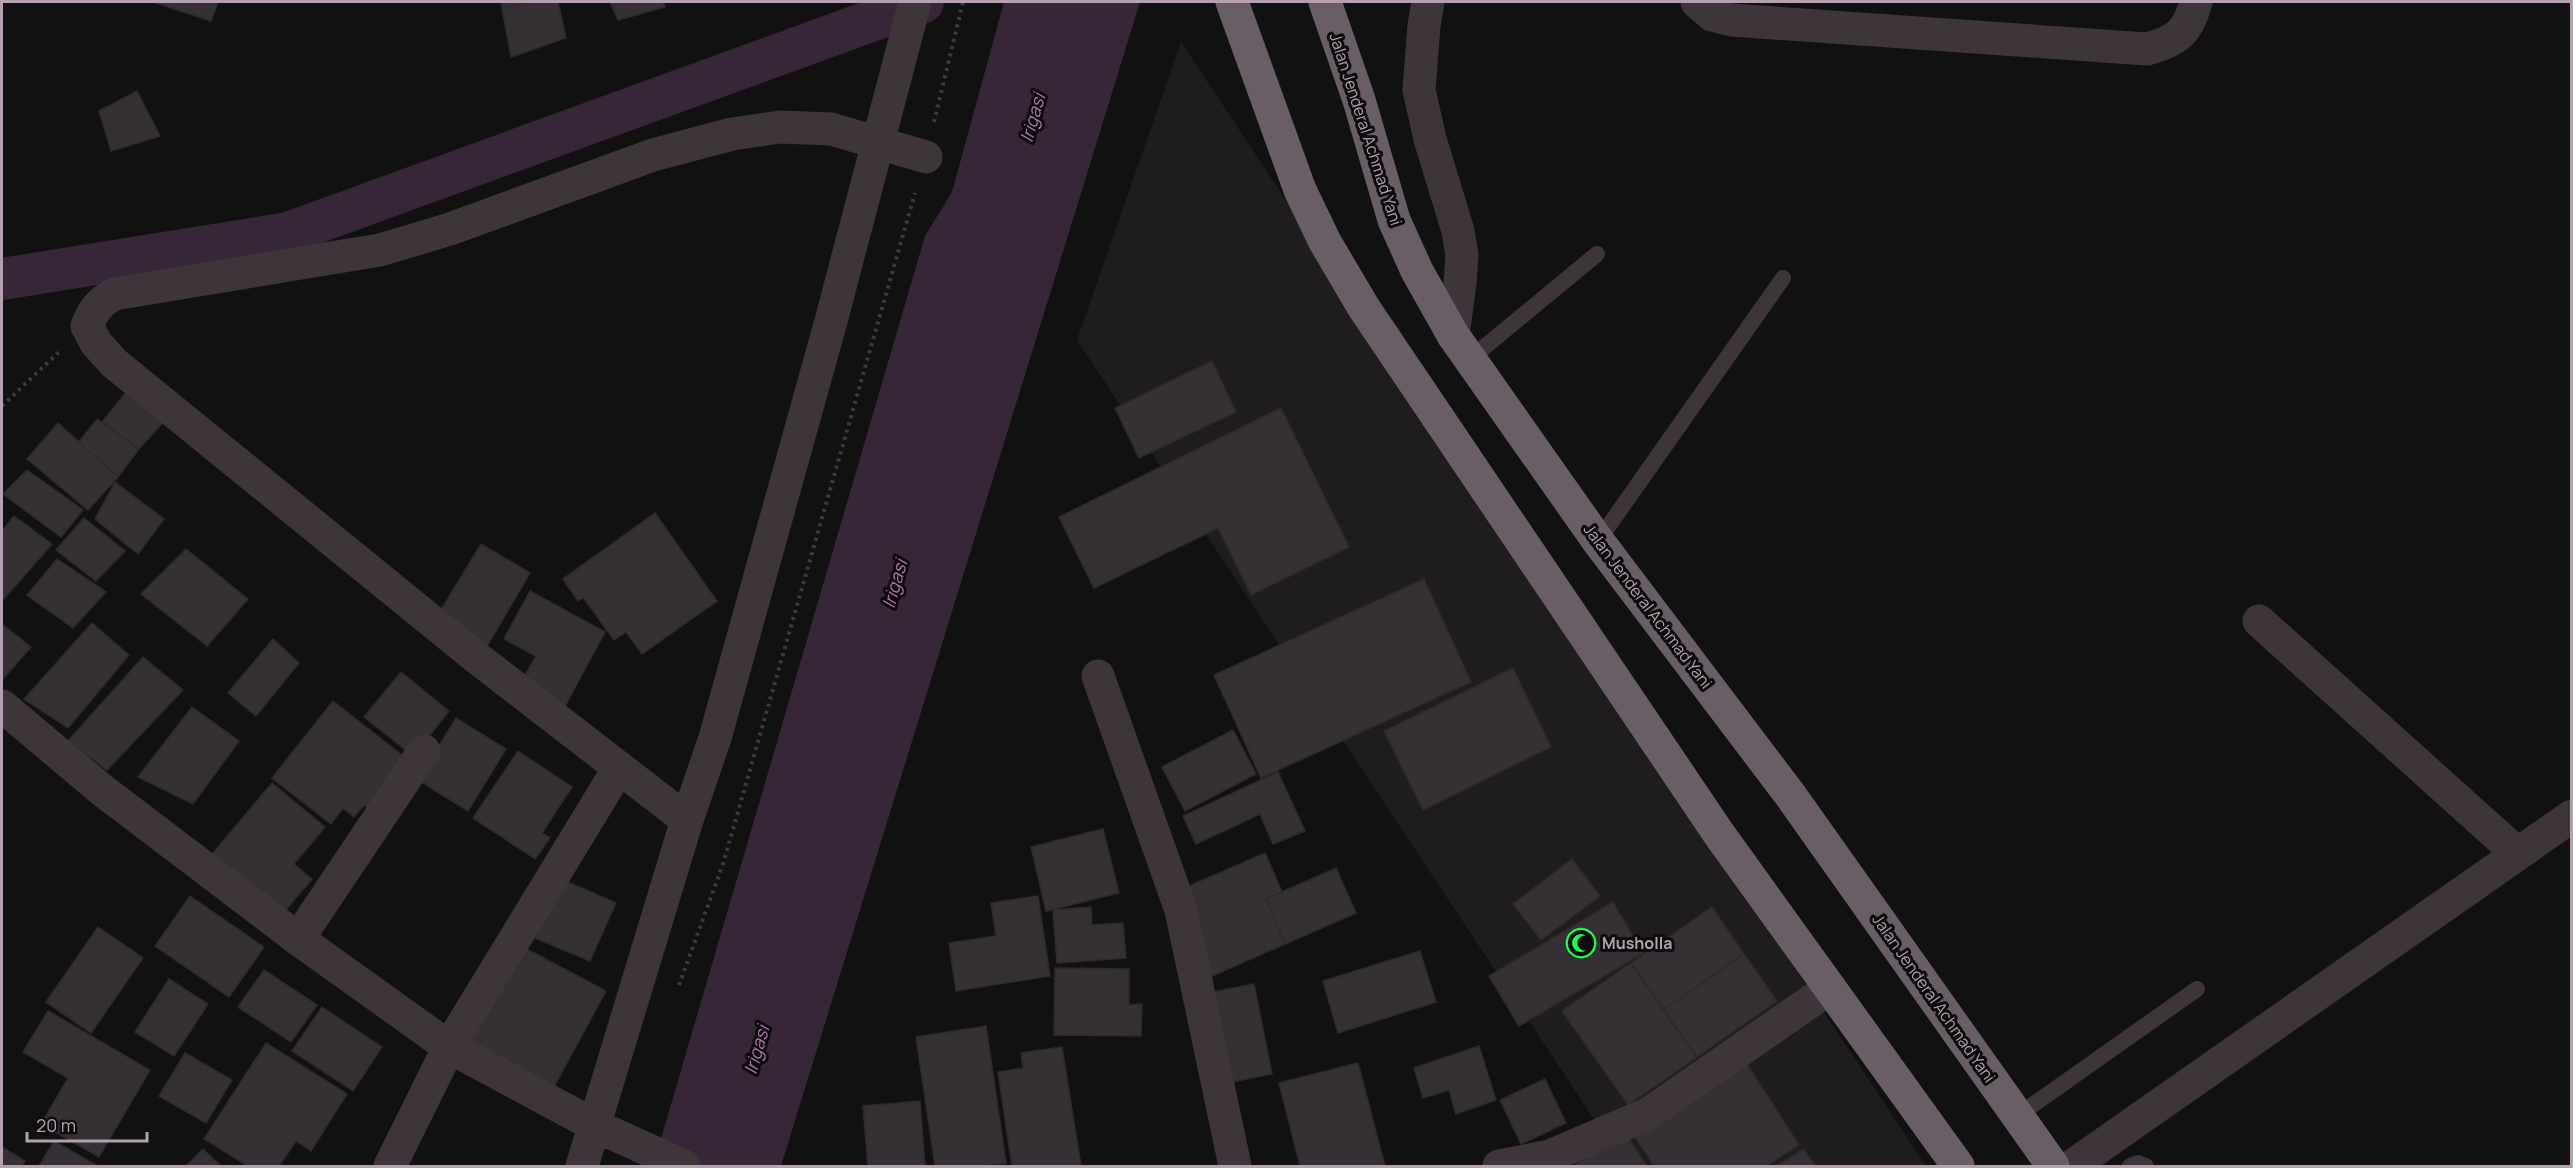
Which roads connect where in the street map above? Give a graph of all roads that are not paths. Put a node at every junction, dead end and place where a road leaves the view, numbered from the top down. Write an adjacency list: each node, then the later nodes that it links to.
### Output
1 (915, 2): 7 (street)
2 (1232, 2): 22 (highway)
3 (1325, 2): 11 (highway, Jalan Jenderal Achmad Yani)
4 (1428, 2): 11 (street)
5 (1697, 2): 6 (street)
6 (2196, 2)
7 (877, 142): 8 (street); 17 (street); 19 (street)
8 (926, 157)
9 (1597, 254): 11 (lane)
10 (1782, 278): 12 (lane)
11 (1462, 347): 12 (highway, Jalan Jenderal Achmad Yani)
12 (1598, 541): 25 (highway, Jalan Jenderal Achmad Yani)
13 (2259, 621): 20 (street)
14 (1098, 676): 30 (street)
15 (2, 706): 21 (street)
16 (424, 751): 21 (street)
17 (620, 768): 19 (street); 24 (street)
18 (2571, 816): 20 (street)
19 (687, 820): 26 (street)
20 (2517, 853): 34 (street)
21 (298, 939): 24 (street)
22 (1830, 988): 31 (street); 32 (highway)
23 (2197, 989): 25 (lane)
24 (449, 1047): 26 (street); 27 (street)
25 (2018, 1116): 33 (highway, Jalan Jenderal Achmad Yani)
26 (596, 1126): 28 (street); 29 (street)
27 (390, 1167)
28 (582, 1167)
29 (684, 1167)
30 (1235, 1167)
31 (1499, 1167)
32 (1958, 1167)
33 (2053, 1167)
34 (2072, 1167)
35 (2130, 1167): 36 (lane)
36 (2146, 1167)

